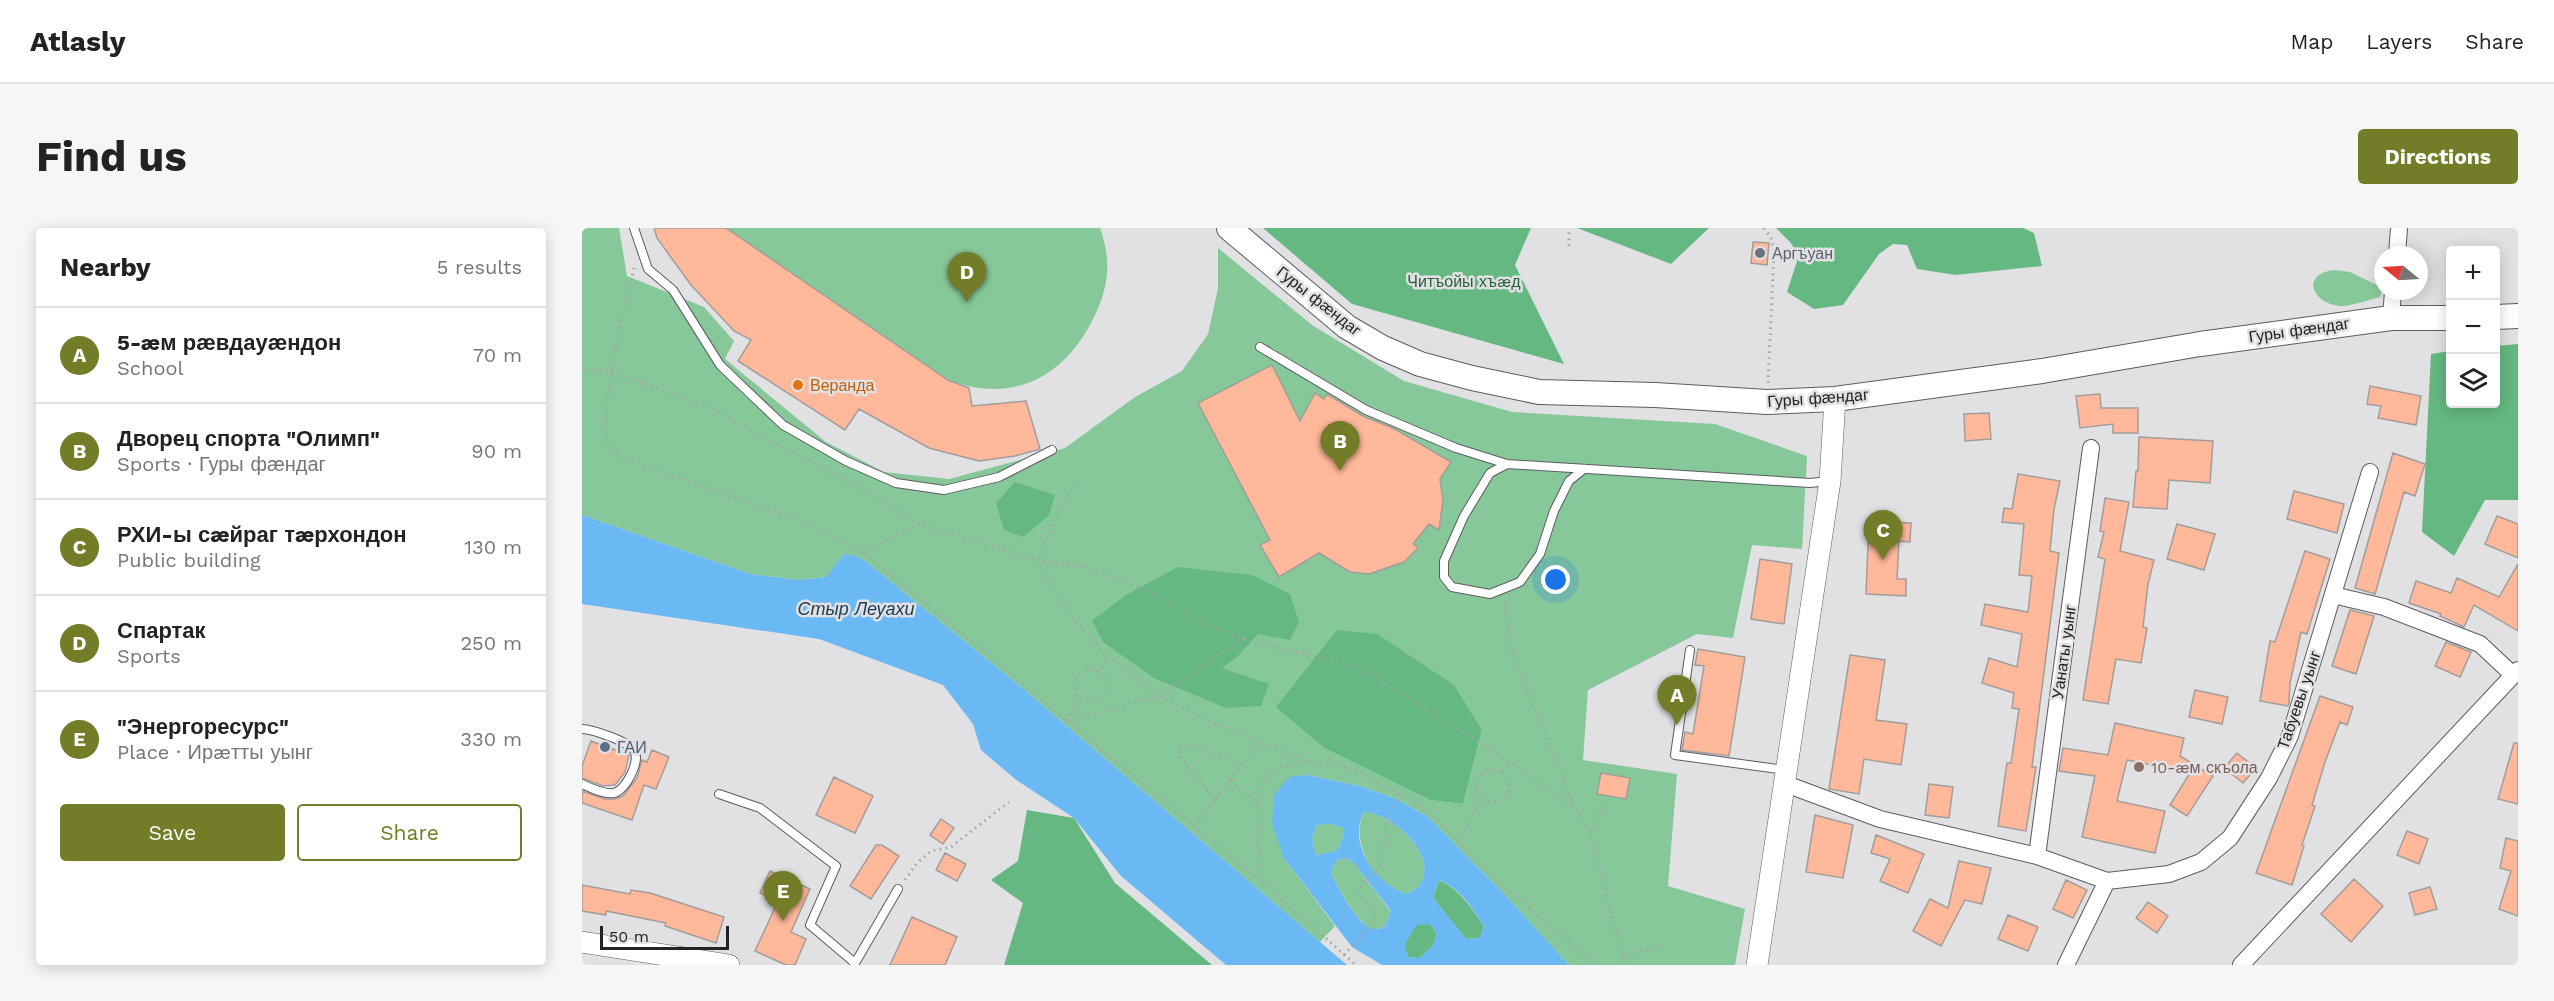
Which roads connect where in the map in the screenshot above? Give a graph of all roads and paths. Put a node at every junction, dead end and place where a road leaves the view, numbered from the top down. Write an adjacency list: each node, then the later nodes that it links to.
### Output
1 (634, 228): 6 (lane)
2 (1229, 228): 18 (main road, Гуры фӕндаг)
3 (1569, 228): 7 (path)
4 (1764, 228): 18 (path)
5 (2399, 228): 8 (street)
6 (639, 246): 16 (path); 20 (lane)
7 (1569, 246)
8 (2398, 246)
9 (2392, 300): 12 (street)
10 (2500, 316): 11 (main road)
11 (2518, 316)
12 (2391, 318): 13 (main road, Гуры фӕндаг); 17 (main road, Гуры фӕндаг)
13 (2446, 318)
14 (1260, 347): 21 (lane)
15 (582, 368): 16 (path)
16 (611, 372): 26 (path); 27 (path)
17 (1835, 399): 18 (main road, Гуры фӕндаг); 24 (street)
18 (1767, 402)
19 (2091, 448): 59 (street, Уанаты уынг)
20 (1052, 450)
21 (1506, 464): 22 (lane); 29 (lane)
22 (1584, 469): 24 (lane); 29 (lane)
23 (2370, 472): 30 (street, Табуевы уынг)
24 (1830, 481): 45 (street)
25 (1076, 483): 28 (path)
26 (920, 524): 27 (path); 28 (path)
27 (865, 554): 38 (path)
28 (1038, 560): 31 (path); 33 (path)
29 (1504, 589): 55 (path)
30 (2333, 596): 35 (street); 60 (street, Табуевы уынг)
31 (1243, 638): 36 (path); 42 (path)
32 (1690, 650): 45 (lane)
33 (1109, 657): 34 (path); 36 (path)
34 (1098, 672): 37 (path); 37 (path)
35 (2515, 672): 74 (street)
36 (1159, 696): 38 (path); 40 (path)
37 (1080, 699): 38 (path)
38 (1065, 722): 56 (path)
39 (582, 729): 47 (lane)
40 (1260, 742): 41 (path); 43 (path)
41 (1306, 761): 48 (path); 53 (path)
42 (1510, 762): 44 (path); 55 (path)
43 (1243, 764): 46 (path); 51 (path)
44 (1501, 772): 50 (path); 50 (path)
45 (1784, 776): 59 (street); 72 (street)
46 (1230, 781): 51 (path); 53 (path)
47 (582, 784)
48 (1398, 793): 58 (path); 65 (path)
49 (719, 794): 68 (lane)
50 (1484, 799): 58 (path)
51 (1215, 800): 56 (path)
52 (1010, 802): 62 (path)
53 (1257, 803): 61 (path)
54 (1607, 805): 57 (path)
55 (1576, 810): 57 (path)
56 (1194, 828): 61 (path)
57 (1589, 831): 66 (path)
58 (1458, 842): 70 (path)
59 (2037, 856): 60 (street)
60 (2106, 881): 73 (street)
61 (1263, 883): 65 (path)
62 (898, 889): 68 (lane)
63 (582, 942): 67 (street)
64 (1665, 944): 66 (path)
65 (1344, 955): 69 (path)
66 (1623, 957): 71 (path)
67 (718, 964)
68 (855, 964)
69 (1356, 965)
70 (1595, 965)
71 (1625, 965)
72 (1757, 965)
73 (2066, 965)
74 (2241, 965)

